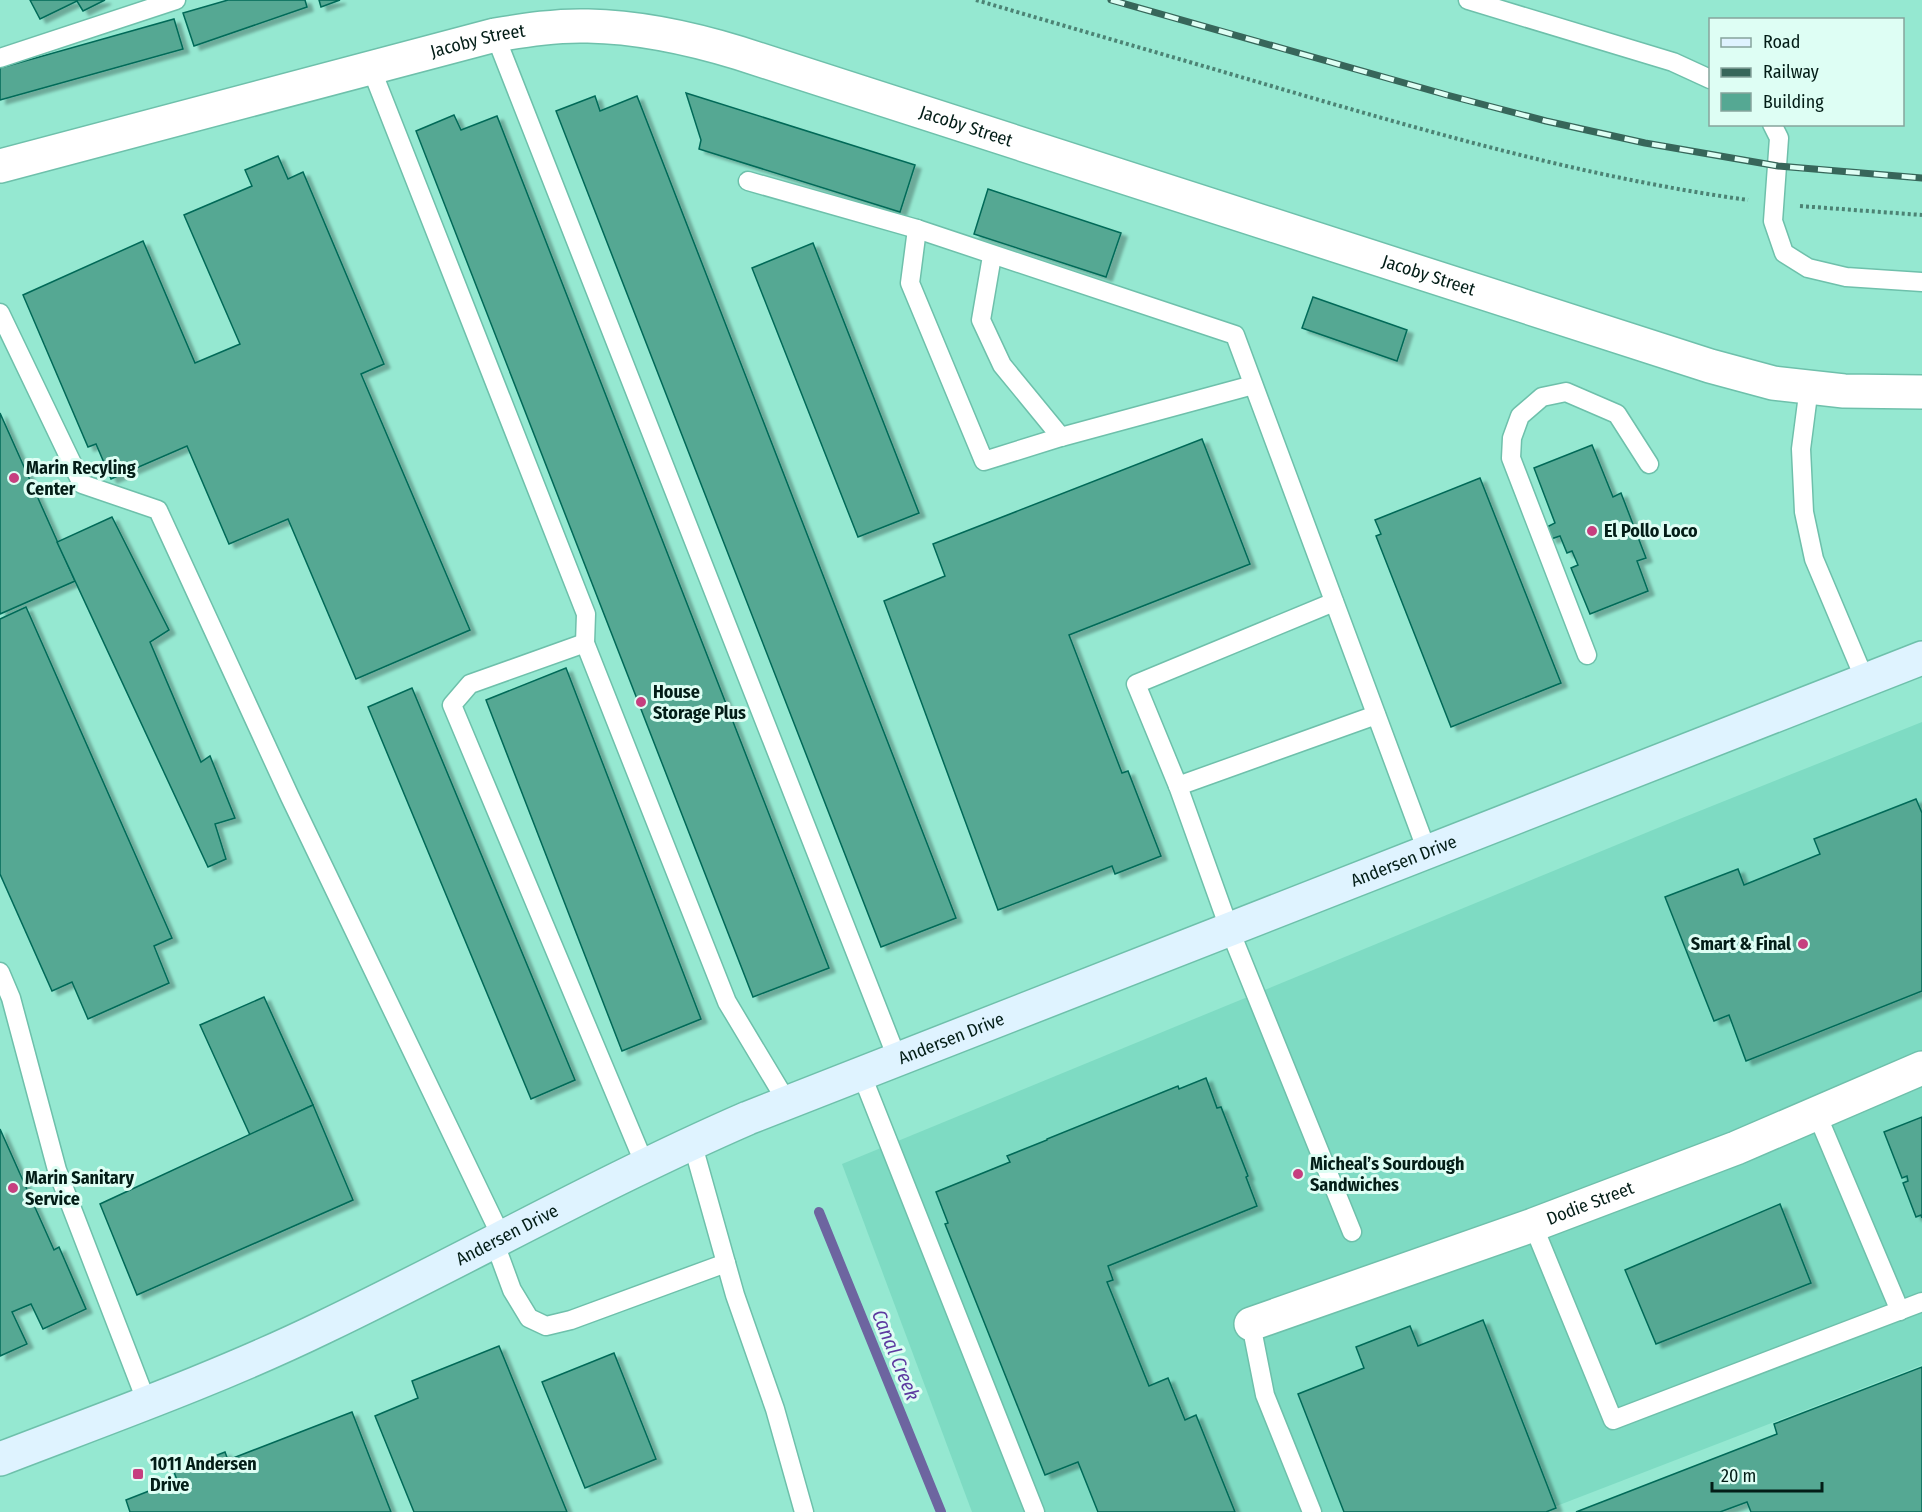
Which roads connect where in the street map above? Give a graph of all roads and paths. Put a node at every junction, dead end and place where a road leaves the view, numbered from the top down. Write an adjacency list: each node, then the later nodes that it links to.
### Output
1 (176, 0): 5 (lane)
2 (976, 0): 11 (path)
3 (1468, 0): 7 (lane)
4 (495, 35): 6 (street, Jacoby Street); 18 (street, Jacoby Street); 32 (lane)
5 (0, 57)
6 (371, 68): 9 (street, Jacoby Street); 23 (lane)
7 (1709, 80)
8 (1773, 126): 11 (lane)
9 (0, 166)
10 (748, 181): 13 (lane)
11 (1773, 203): 12 (path); 15 (lane)
12 (1922, 214)
13 (917, 230): 14 (lane); 20 (lane)
14 (992, 256): 17 (lane); 20 (lane)
15 (1922, 282)
16 (0, 313): 41 (lane)
17 (1253, 385): 20 (lane); 22 (lane)
18 (1809, 387): 19 (street, Jacoby Street); 26 (lane)
19 (1922, 392)
20 (1061, 437)
21 (1649, 464): 24 (lane)
22 (1334, 602): 27 (lane); 28 (lane)
23 (585, 643): 35 (lane); 38 (lane)
24 (1587, 655)
25 (1922, 658): 26 (main road, Andersen Drive)
26 (1865, 680): 29 (main road, Andersen Drive)
27 (1376, 715): 28 (lane); 29 (lane)
28 (1178, 786): 30 (lane)
29 (1427, 851): 30 (main road, Andersen Drive)
30 (1229, 928): 32 (main road, Andersen Drive); 40 (lane)
31 (0, 972): 46 (lane)
32 (897, 1058): 34 (main road, Andersen Drive)
33 (1922, 1068): 36 (street, Dodie Street)
34 (861, 1073): 35 (main road, Andersen Drive); 49 (lane)
35 (787, 1102): 37 (main road, Andersen Drive)
36 (1816, 1112): 39 (street, Dodie Street); 44 (lane)
37 (692, 1142): 38 (main road, Andersen Drive); 42 (lane)
38 (645, 1165): 41 (main road, Andersen Drive)
39 (1533, 1226): 44 (lane); 45 (street, Dodie Street)
40 (1352, 1233)
41 (498, 1239): 42 (lane); 46 (main road, Andersen Drive)
42 (726, 1263): 48 (lane)
43 (1922, 1302): 44 (lane)
44 (1900, 1311)
45 (1251, 1324): 50 (lane)
46 (147, 1403): 47 (main road, Andersen Drive)
47 (0, 1460)
48 (804, 1512)
49 (1035, 1512)
50 (1312, 1512)

